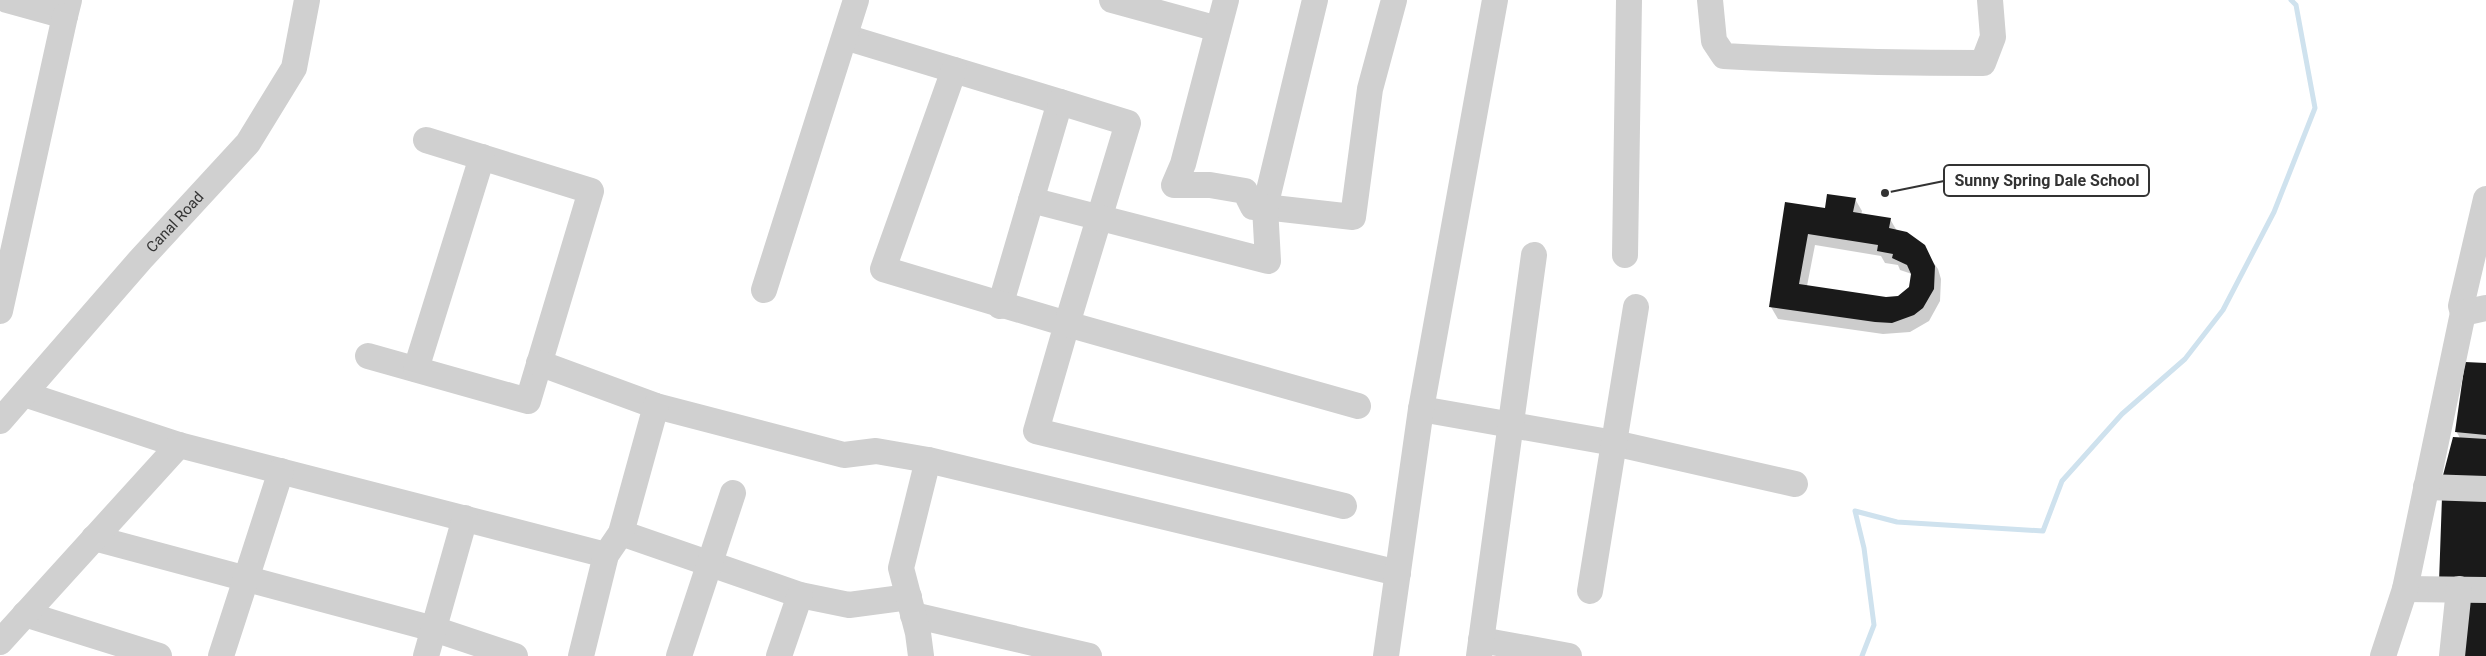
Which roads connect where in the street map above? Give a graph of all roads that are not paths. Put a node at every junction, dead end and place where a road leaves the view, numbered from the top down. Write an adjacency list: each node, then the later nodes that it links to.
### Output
1 (7, 0): 12 (street)
2 (306, 0): 34 (street, Canal Road)
3 (856, 0): 14 (street)
4 (1112, 0): 13 (street)
5 (1226, 0): 13 (street)
6 (1315, 0): 21 (street)
7 (1394, 0): 21 (street)
8 (1495, 0): 37 (street)
9 (1629, 0): 24 (street)
10 (1710, 0): 11 (street)
11 (1990, 0)
12 (67, 8): 29 (street)
13 (1218, 29): 21 (street)
14 (845, 37): 15 (street); 25 (street)
15 (954, 70): 16 (street); 26 (street)
16 (1060, 102): 20 (street); 22 (street)
17 (426, 140): 18 (street)
18 (482, 157): 32 (street); 33 (street)
19 (2486, 199): 28 (street)
20 (1031, 200): 22 (street); 26 (street)
21 (1265, 207): 22 (street)
22 (1099, 218): 30 (street)
23 (1534, 255): 39 (street)
24 (1625, 255)
25 (764, 290)
26 (1000, 306): 30 (street)
27 (1636, 307): 40 (street)
28 (2475, 310): 45 (street)
29 (0, 311)
30 (1067, 324): 36 (street); 48 (street)
31 (368, 356): 33 (street)
32 (539, 363): 33 (street); 35 (street)
33 (416, 370)
34 (24, 394): 38 (street, Canal Road); 41 (street)
35 (656, 406): 42 (street); 50 (street)
36 (1358, 406)
37 (1421, 409): 39 (street); 54 (street)
38 (0, 421)
39 (1510, 424): 40 (street); 65 (street)
40 (1614, 443): 44 (street); 59 (street)
41 (179, 445): 43 (street); 51 (street)
42 (928, 460): 54 (street); 61 (street)
43 (281, 471): 49 (street); 55 (street)
44 (1795, 484)
45 (2426, 487): 46 (street); 56 (street)
46 (2486, 489)
47 (733, 493): 53 (street)
48 (1344, 506)
49 (465, 518): 52 (street); 63 (street)
50 (621, 533): 52 (street); 53 (street)
51 (94, 538): 55 (street); 62 (street)
52 (606, 555): 70 (street)
53 (711, 565): 60 (street); 71 (street)
54 (1398, 573): 75 (street)
55 (246, 579): 63 (street); 67 (street)
56 (2405, 589): 57 (street); 77 (street)
57 (2459, 589): 58 (street); 78 (street)
58 (2486, 590)
59 (1590, 591)
60 (800, 596): 61 (street); 72 (street)
61 (911, 606): 73 (street); 74 (street)
62 (25, 614): 64 (street); 66 (street)
63 (434, 629): 68 (street); 69 (street)
64 (0, 642)
65 (1480, 648): 76 (street)
66 (158, 656)
67 (221, 656)
68 (426, 656)
69 (515, 656)
70 (581, 656)
71 (679, 656)
72 (779, 656)
73 (920, 656)
74 (1089, 656)
75 (1386, 656)
76 (1569, 656)
77 (2383, 656)
78 (2452, 656)

